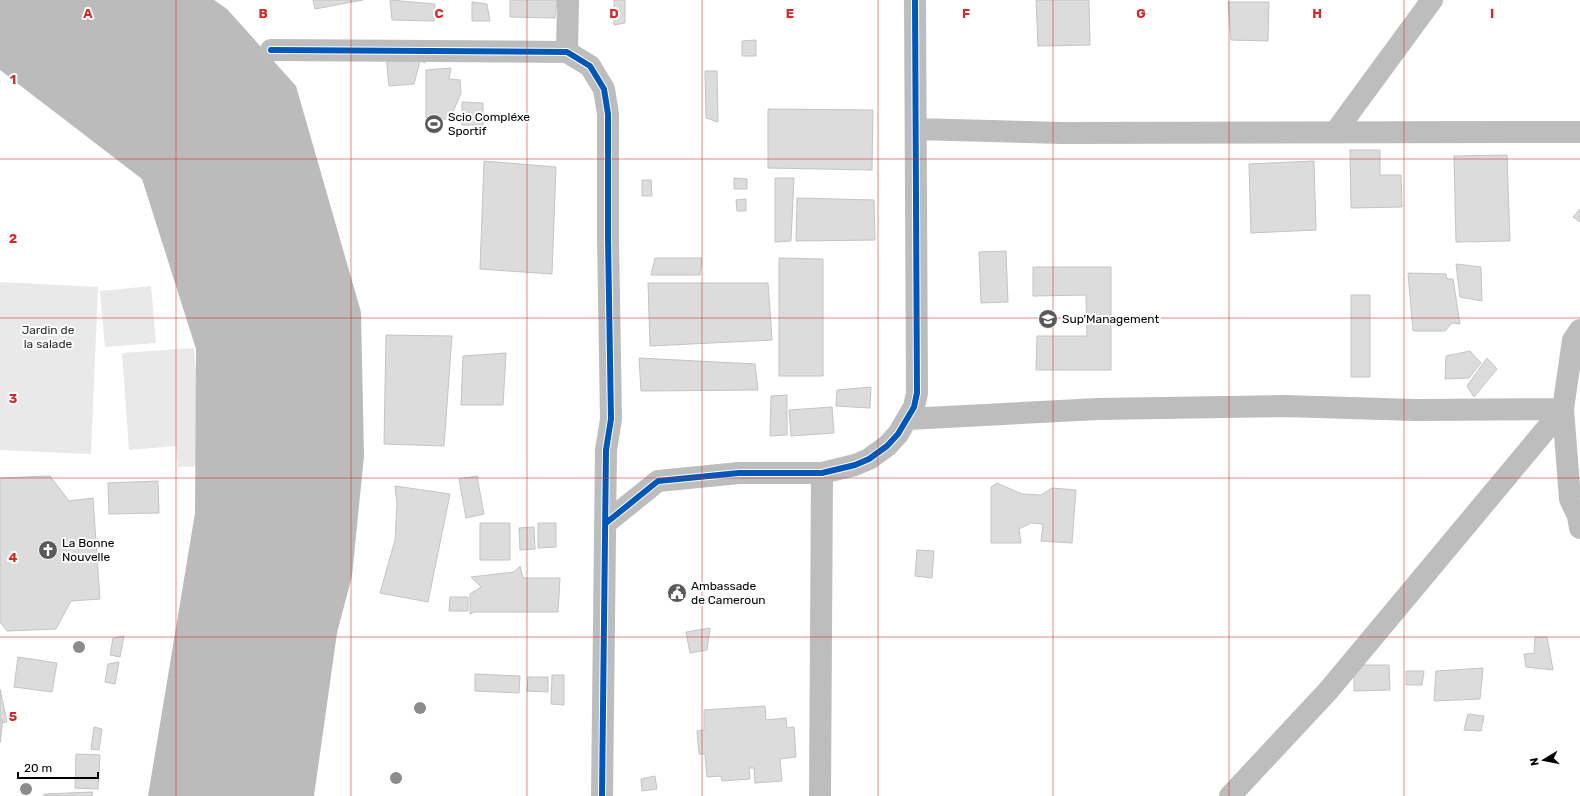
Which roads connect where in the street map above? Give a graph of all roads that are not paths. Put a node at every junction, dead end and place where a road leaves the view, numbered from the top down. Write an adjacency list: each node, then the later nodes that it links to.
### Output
1 (568, 0): 5 (street)
2 (915, 0): 6 (street)
3 (1432, 0): 7 (street)
4 (271, 50): 5 (street)
5 (567, 52): 13 (street)
6 (916, 129): 7 (street); 11 (street)
7 (1336, 131): 8 (street)
8 (1580, 132)
9 (1580, 330): 10 (street)
10 (1563, 409): 11 (street); 14 (street); 17 (street)
11 (908, 419): 12 (street)
12 (822, 473): 13 (street); 16 (street)
13 (606, 523): 15 (street)
14 (1580, 528)
15 (602, 796)
16 (820, 796)
17 (1230, 796)

